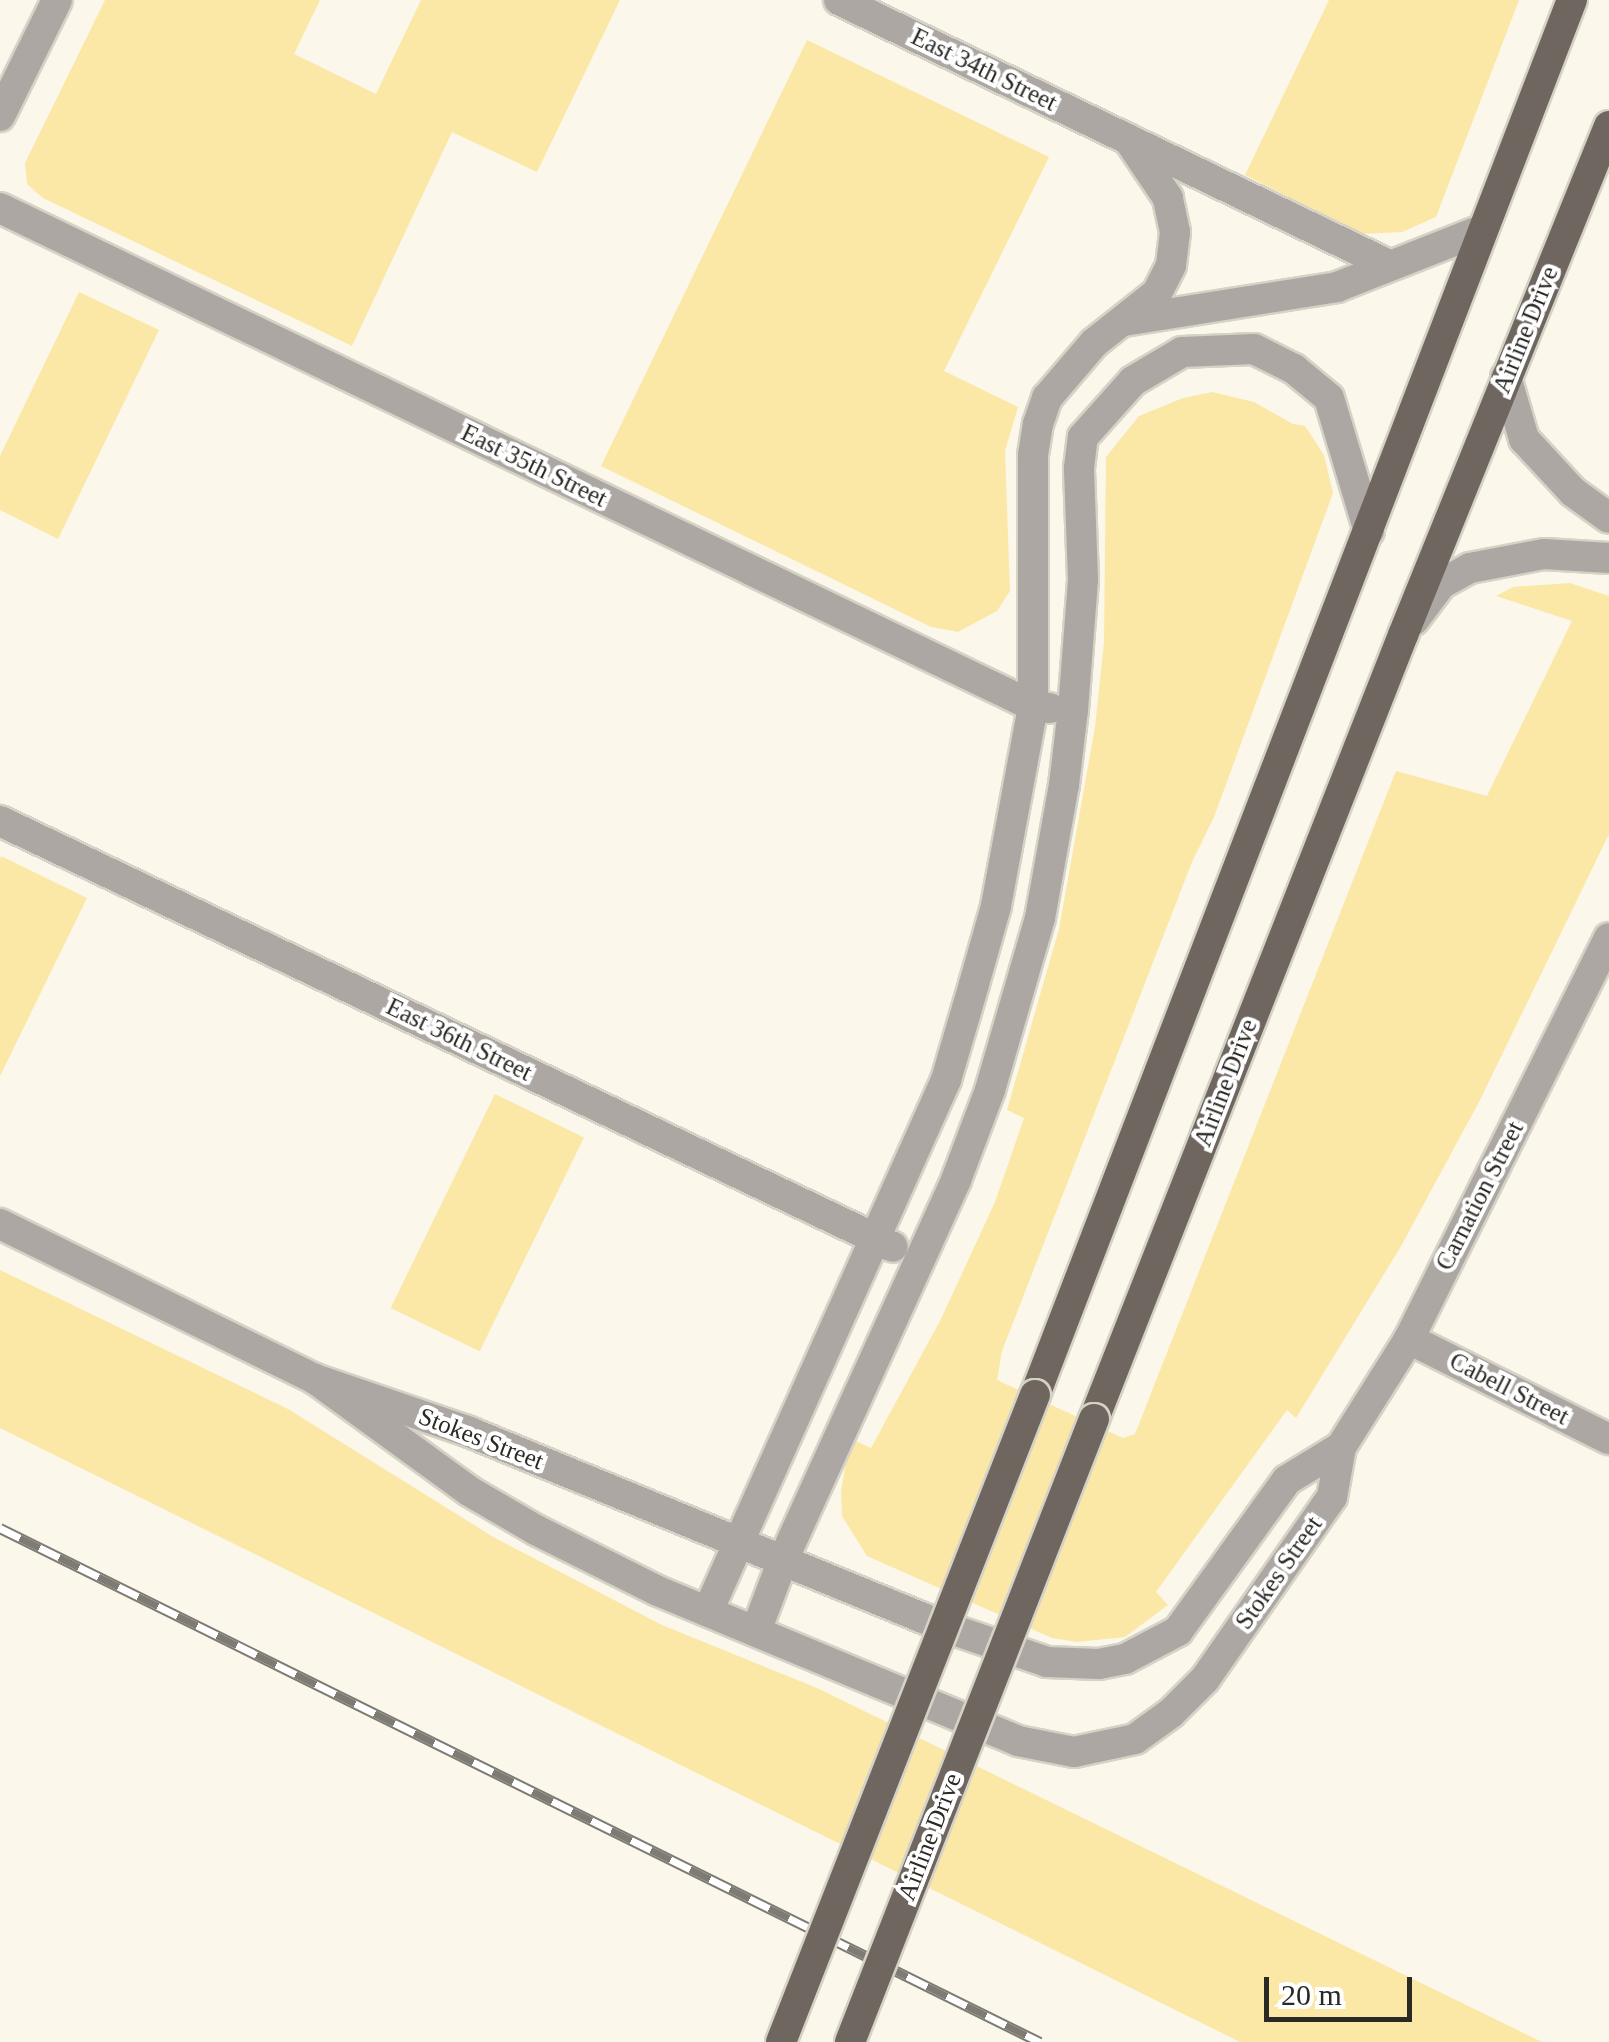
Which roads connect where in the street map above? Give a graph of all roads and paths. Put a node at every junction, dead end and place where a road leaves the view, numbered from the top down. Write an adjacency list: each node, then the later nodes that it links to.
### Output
1 (57, 0): 4 (street)
2 (839, 0): 6 (street, East 34th Street)
3 (1572, 0): 8 (main road)
4 (0, 116)
5 (1609, 126): 11 (main road, Airline Drive)
6 (1128, 139): 9 (street, East 34th Street); 10 (street)
7 (0, 208): 16 (street, East 35th Street)
8 (1482, 230): 9 (street); 13 (main road)
9 (1389, 265): 10 (street)
10 (1122, 322): 16 (street)
11 (1506, 377): 12 (street); 15 (main road, Airline Drive)
12 (1609, 518)
13 (1369, 531): 17 (street); 31 (main road, bridge)
14 (1609, 558): 15 (street)
15 (1403, 634): 32 (main road, Airline Drive, bridge)
16 (1033, 706): 17 (street, East 35th Street); 21 (street)
17 (1072, 710): 22 (street)
18 (0, 820): 21 (street, East 36th Street)
19 (1609, 938): 23 (street, Carnation Street)
20 (0, 1224): 24 (street, Stokes Street)
21 (877, 1240): 22 (street, East 36th Street); 27 (street)
22 (919, 1259): 28 (street)
23 (1409, 1339): 25 (street, Cabell Street); 26 (street, Carnation Street)
24 (315, 1379): 27 (street, Stokes Street); 29 (street, Stokes Street)
25 (1609, 1440)
26 (1340, 1447): 28 (street, Stokes Street); 30 (street, Stokes Street)
27 (736, 1542): 28 (street, Stokes Street); 29 (street)
28 (783, 1560): 30 (street)
29 (708, 1610): 30 (street, Stokes Street)
30 (756, 1632)
31 (781, 2042)
32 (850, 2042)

